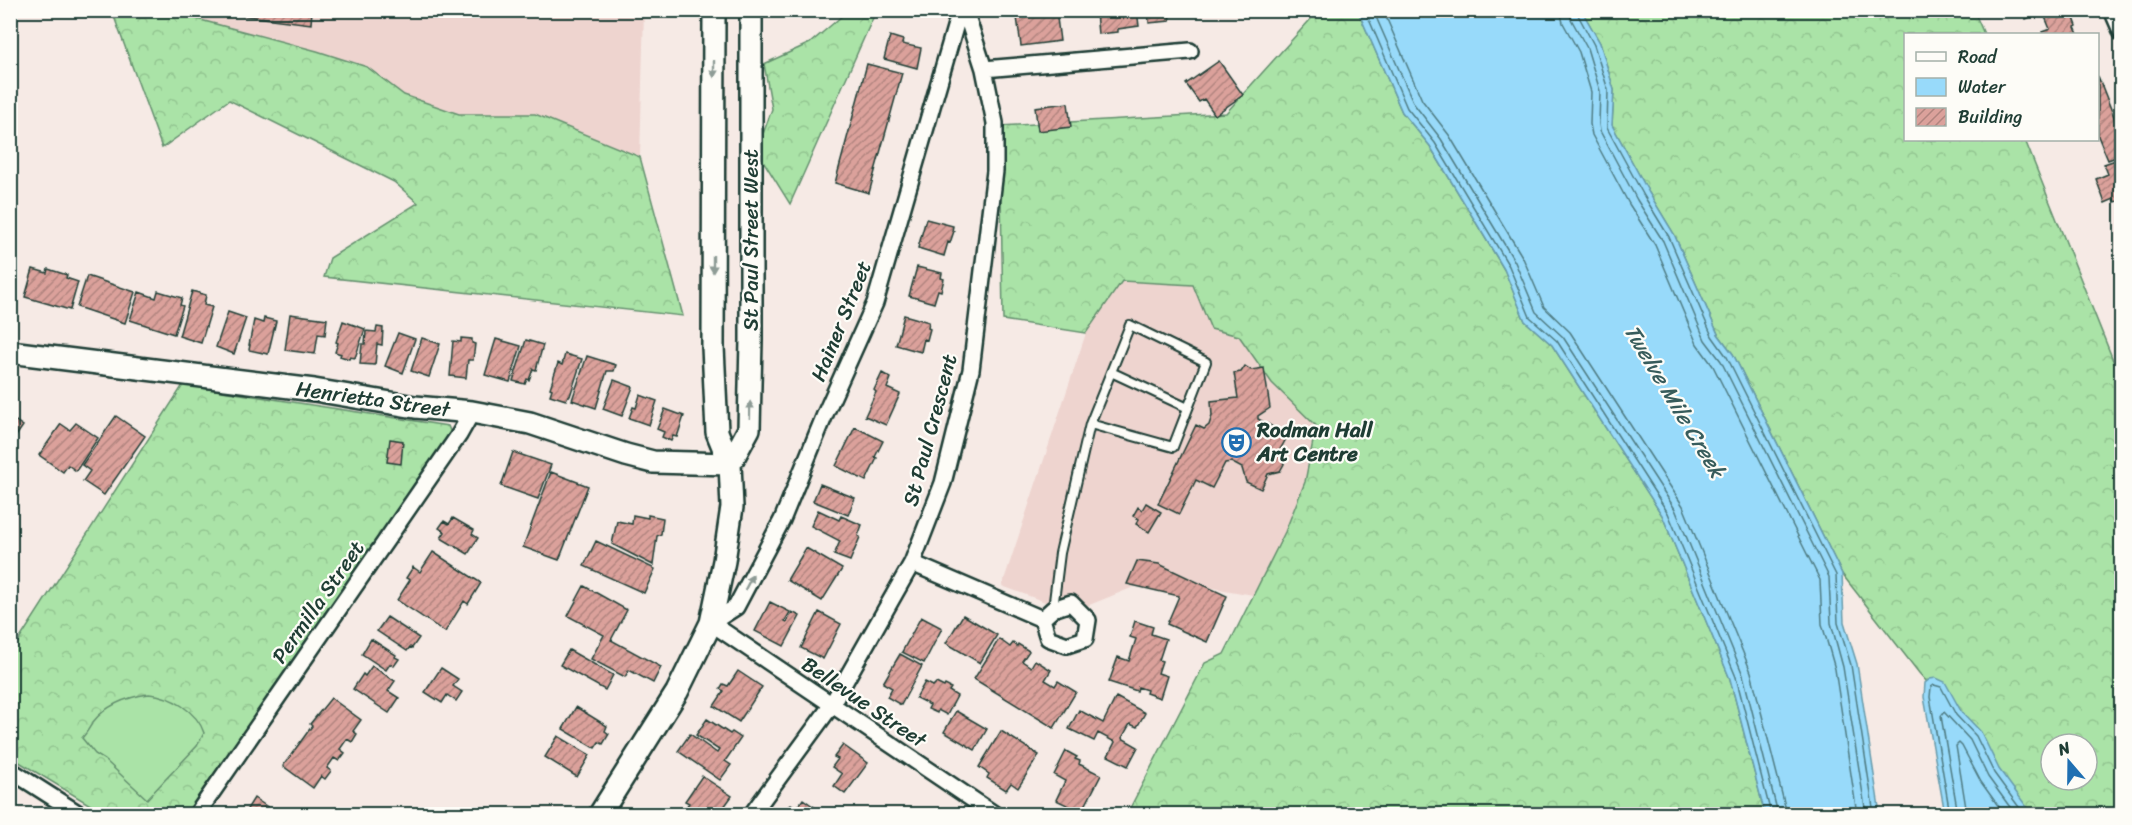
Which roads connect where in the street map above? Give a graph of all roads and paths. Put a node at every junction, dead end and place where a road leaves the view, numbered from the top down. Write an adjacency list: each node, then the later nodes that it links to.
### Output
1 (714, 10): 14 (main road, St Paul Street West, one-way to 14)
2 (751, 10): 14 (main road, St Paul Street West, one-way to 2)
3 (960, 10): 17 (street, Hainer Street, one-way to 3)
4 (966, 10): 8 (street, St Paul Crescent)
5 (2112, 10): 6 (street)
6 (2121, 33)
7 (1190, 51): 8 (street)
8 (984, 69): 15 (street, St Paul Crescent)
9 (10, 352): 12 (main road, Henrietta Street)
10 (1111, 372): 11 (lane); 11 (lane); 13 (lane)
11 (1188, 408): 13 (lane)
12 (472, 412): 14 (main road, Henrietta Street); 21 (street, Permilla Street)
13 (1090, 424): 16 (lane)
14 (730, 464): 17 (main road, St Paul Street West)
15 (912, 563): 16 (street); 18 (street, St Paul Crescent)
16 (1047, 614)
17 (711, 623): 18 (street, Bellevue Street); 22 (main road, St Paul Street West)
18 (831, 706): 23 (street, St Paul Crescent); 24 (street, Bellevue Street)
19 (10, 770): 20 (street)
20 (79, 814)
21 (196, 814)
22 (600, 814)
23 (752, 814)
24 (994, 814)

